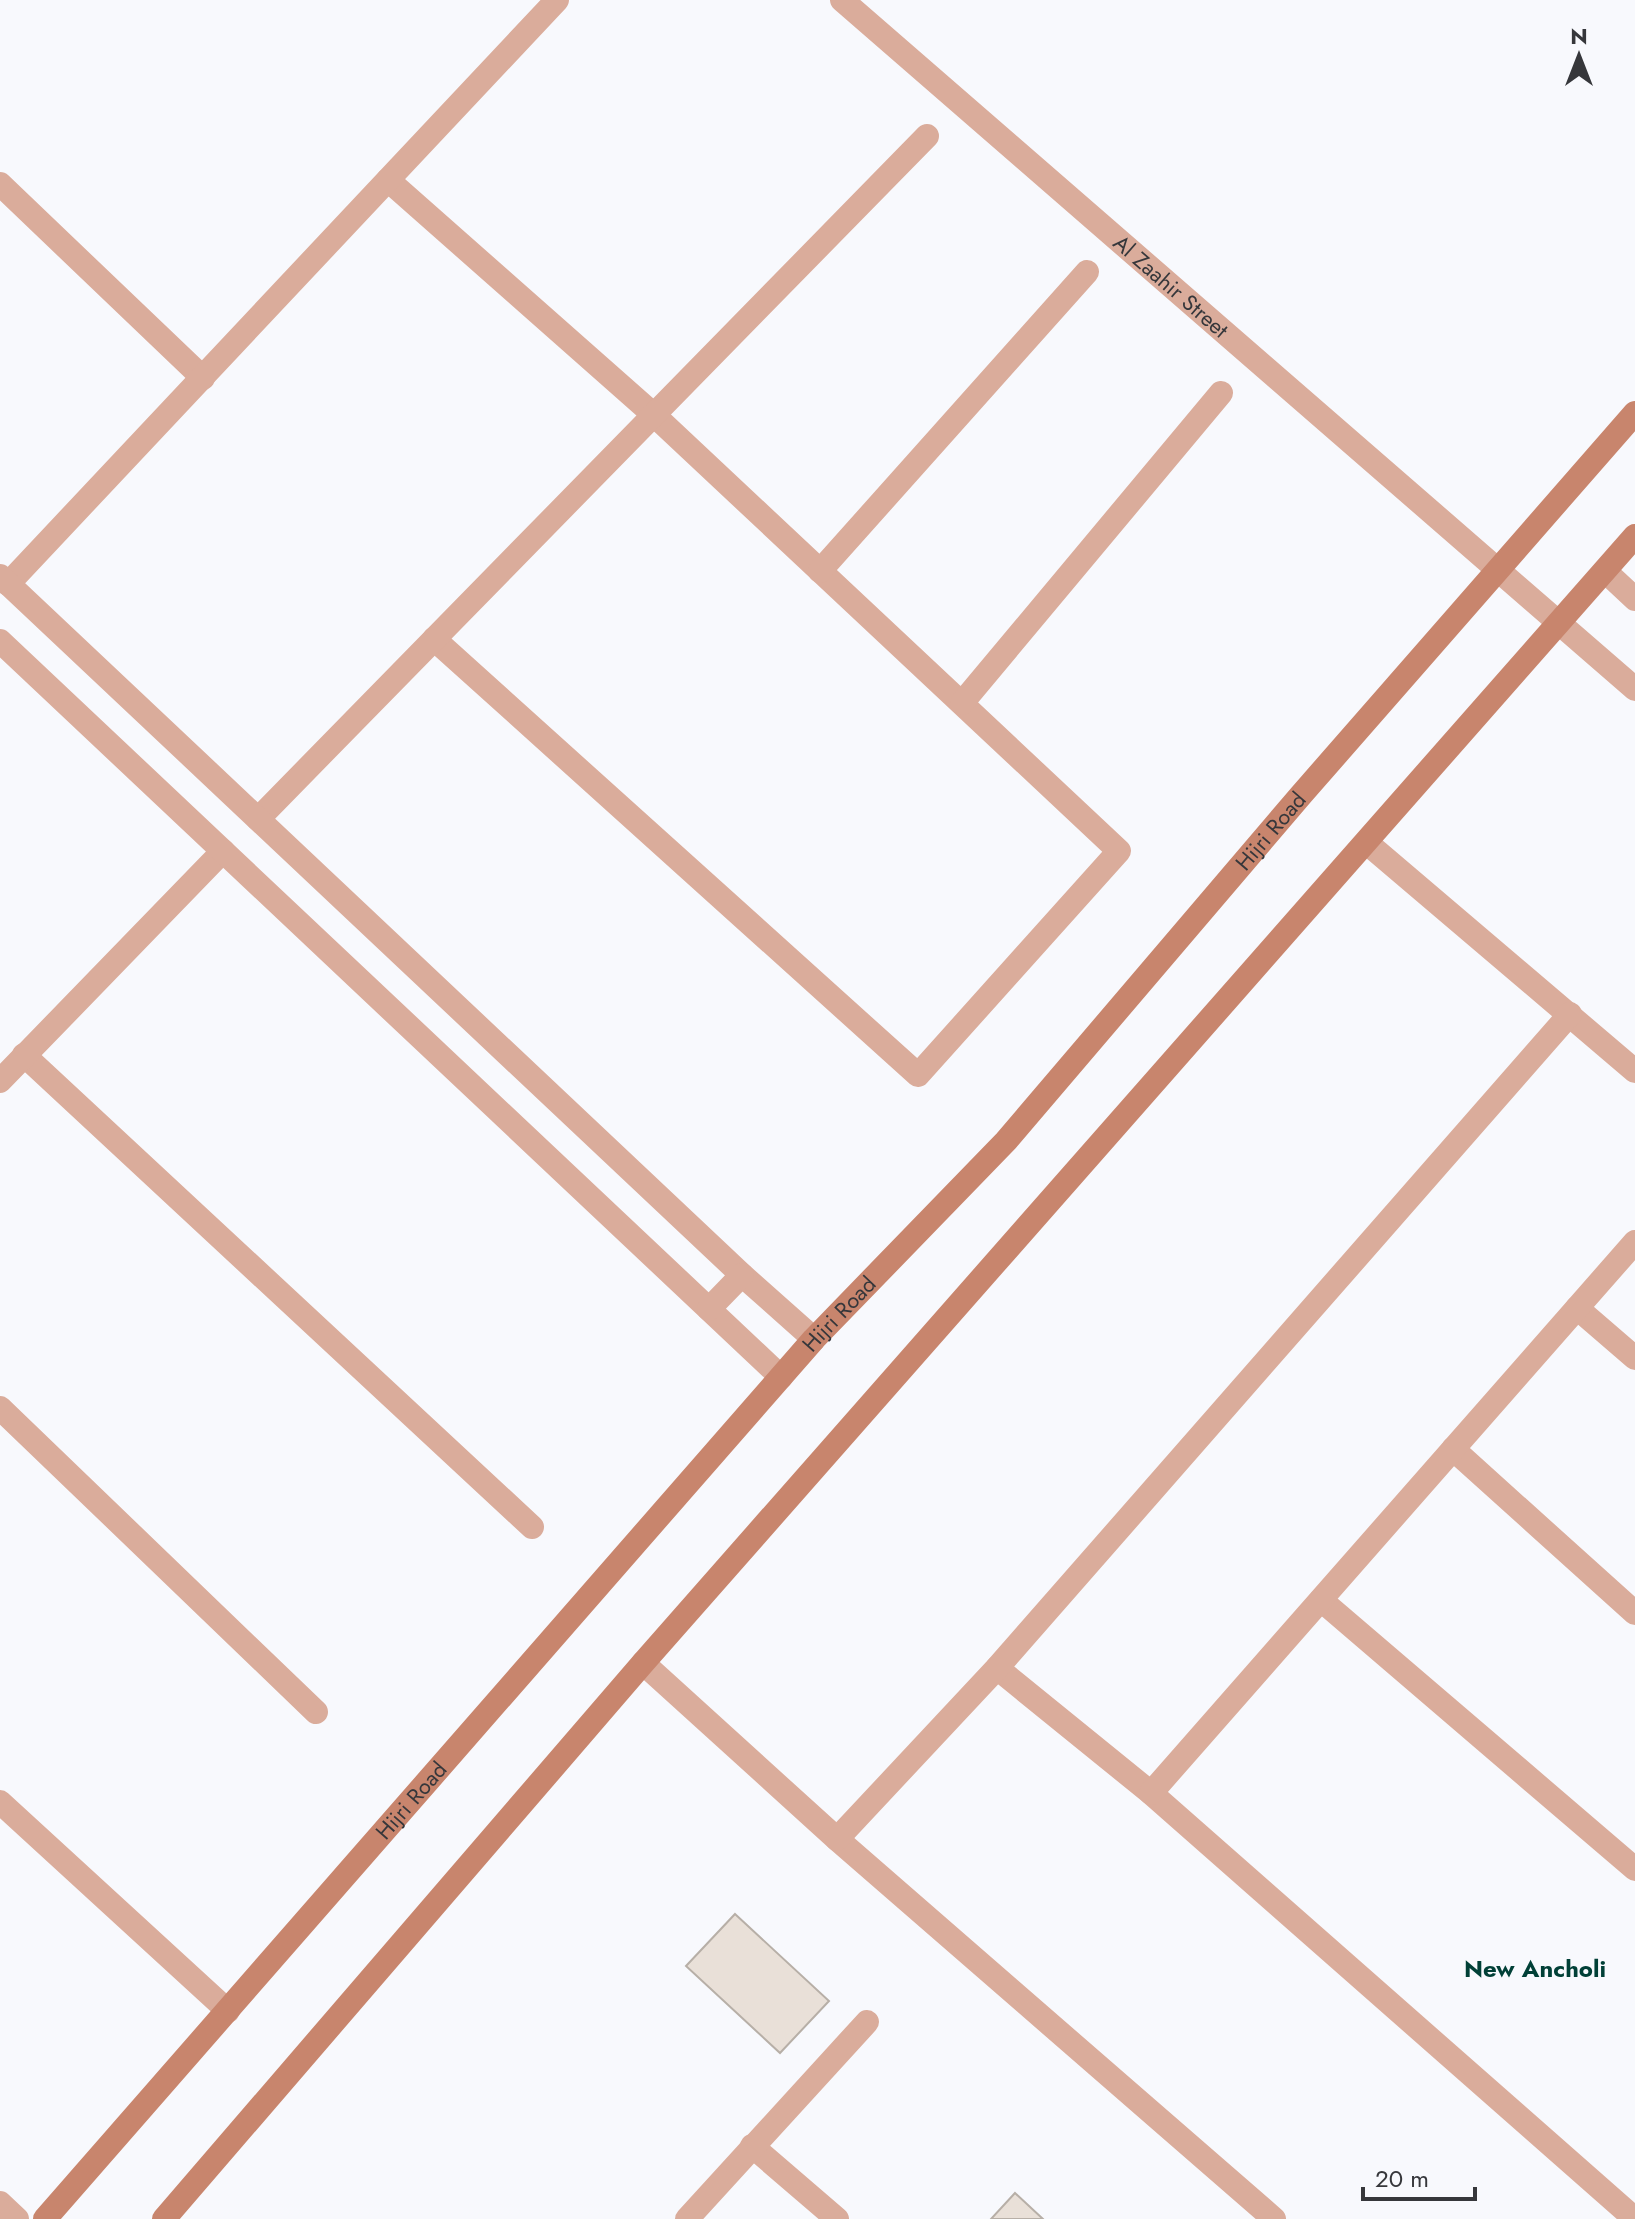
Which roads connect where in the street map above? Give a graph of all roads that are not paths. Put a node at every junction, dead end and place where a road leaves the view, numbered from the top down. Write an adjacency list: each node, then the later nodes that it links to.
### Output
1 (557, 0): 4 (street)
2 (842, 0): 13 (street, Al Zaahir Street)
3 (927, 136): 10 (street)
4 (388, 180): 7 (street); 10 (street)
5 (0, 184): 7 (street)
6 (1087, 272): 12 (street)
7 (203, 378): 15 (street)
8 (1221, 393): 21 (street)
9 (1635, 413): 13 (main road, Hijri Road)
10 (654, 415): 12 (street); 18 (street)
11 (1635, 536): 14 (main road)
12 (820, 571): 21 (street)
13 (1499, 571): 17 (street, Al Zaahir Street); 33 (main road, Hijri Road)
14 (1605, 571): 16 (street); 17 (main road)
15 (4, 580): 22 (street)
16 (1635, 599)
17 (1560, 624): 20 (street, Al Zaahir Street); 23 (main road)
18 (434, 639): 21 (street); 22 (street)
19 (0, 641): 24 (street)
20 (1635, 689)
21 (962, 703)
22 (258, 819): 30 (street)
23 (1367, 843): 25 (street); 41 (main road)
24 (223, 851): 26 (street); 32 (street)
25 (1570, 1014): 27 (street); 42 (street)
26 (24, 1055): 28 (street); 38 (street)
27 (1635, 1071)
28 (0, 1081)
29 (1635, 1242): 31 (street)
30 (742, 1275): 32 (street); 33 (street)
31 (1577, 1308): 34 (street); 37 (street)
32 (709, 1309): 35 (street)
33 (814, 1339): 35 (main road, Hijri Road)
34 (1635, 1358)
35 (781, 1377): 48 (main road, Hijri Road)
36 (0, 1408): 43 (street)
37 (1453, 1449): 39 (street); 40 (street)
38 (532, 1527)
39 (1321, 1600): 44 (street); 47 (street)
40 (1635, 1613)
41 (643, 1663): 46 (street); 54 (main road)
42 (997, 1668): 44 (street); 46 (street)
43 (316, 1712)
44 (1151, 1793): 58 (street)
45 (0, 1802): 48 (street)
46 (837, 1839): 57 (street)
47 (1635, 1869)
48 (228, 2011): 53 (main road, Hijri Road)
49 (867, 2022): 50 (street)
50 (752, 2146): 55 (street); 56 (street)
51 (0, 2203): 52 (street)
52 (17, 2219)
53 (45, 2219)
54 (164, 2219)
55 (687, 2219)
56 (837, 2219)
57 (1274, 2219)
58 (1635, 2219)

